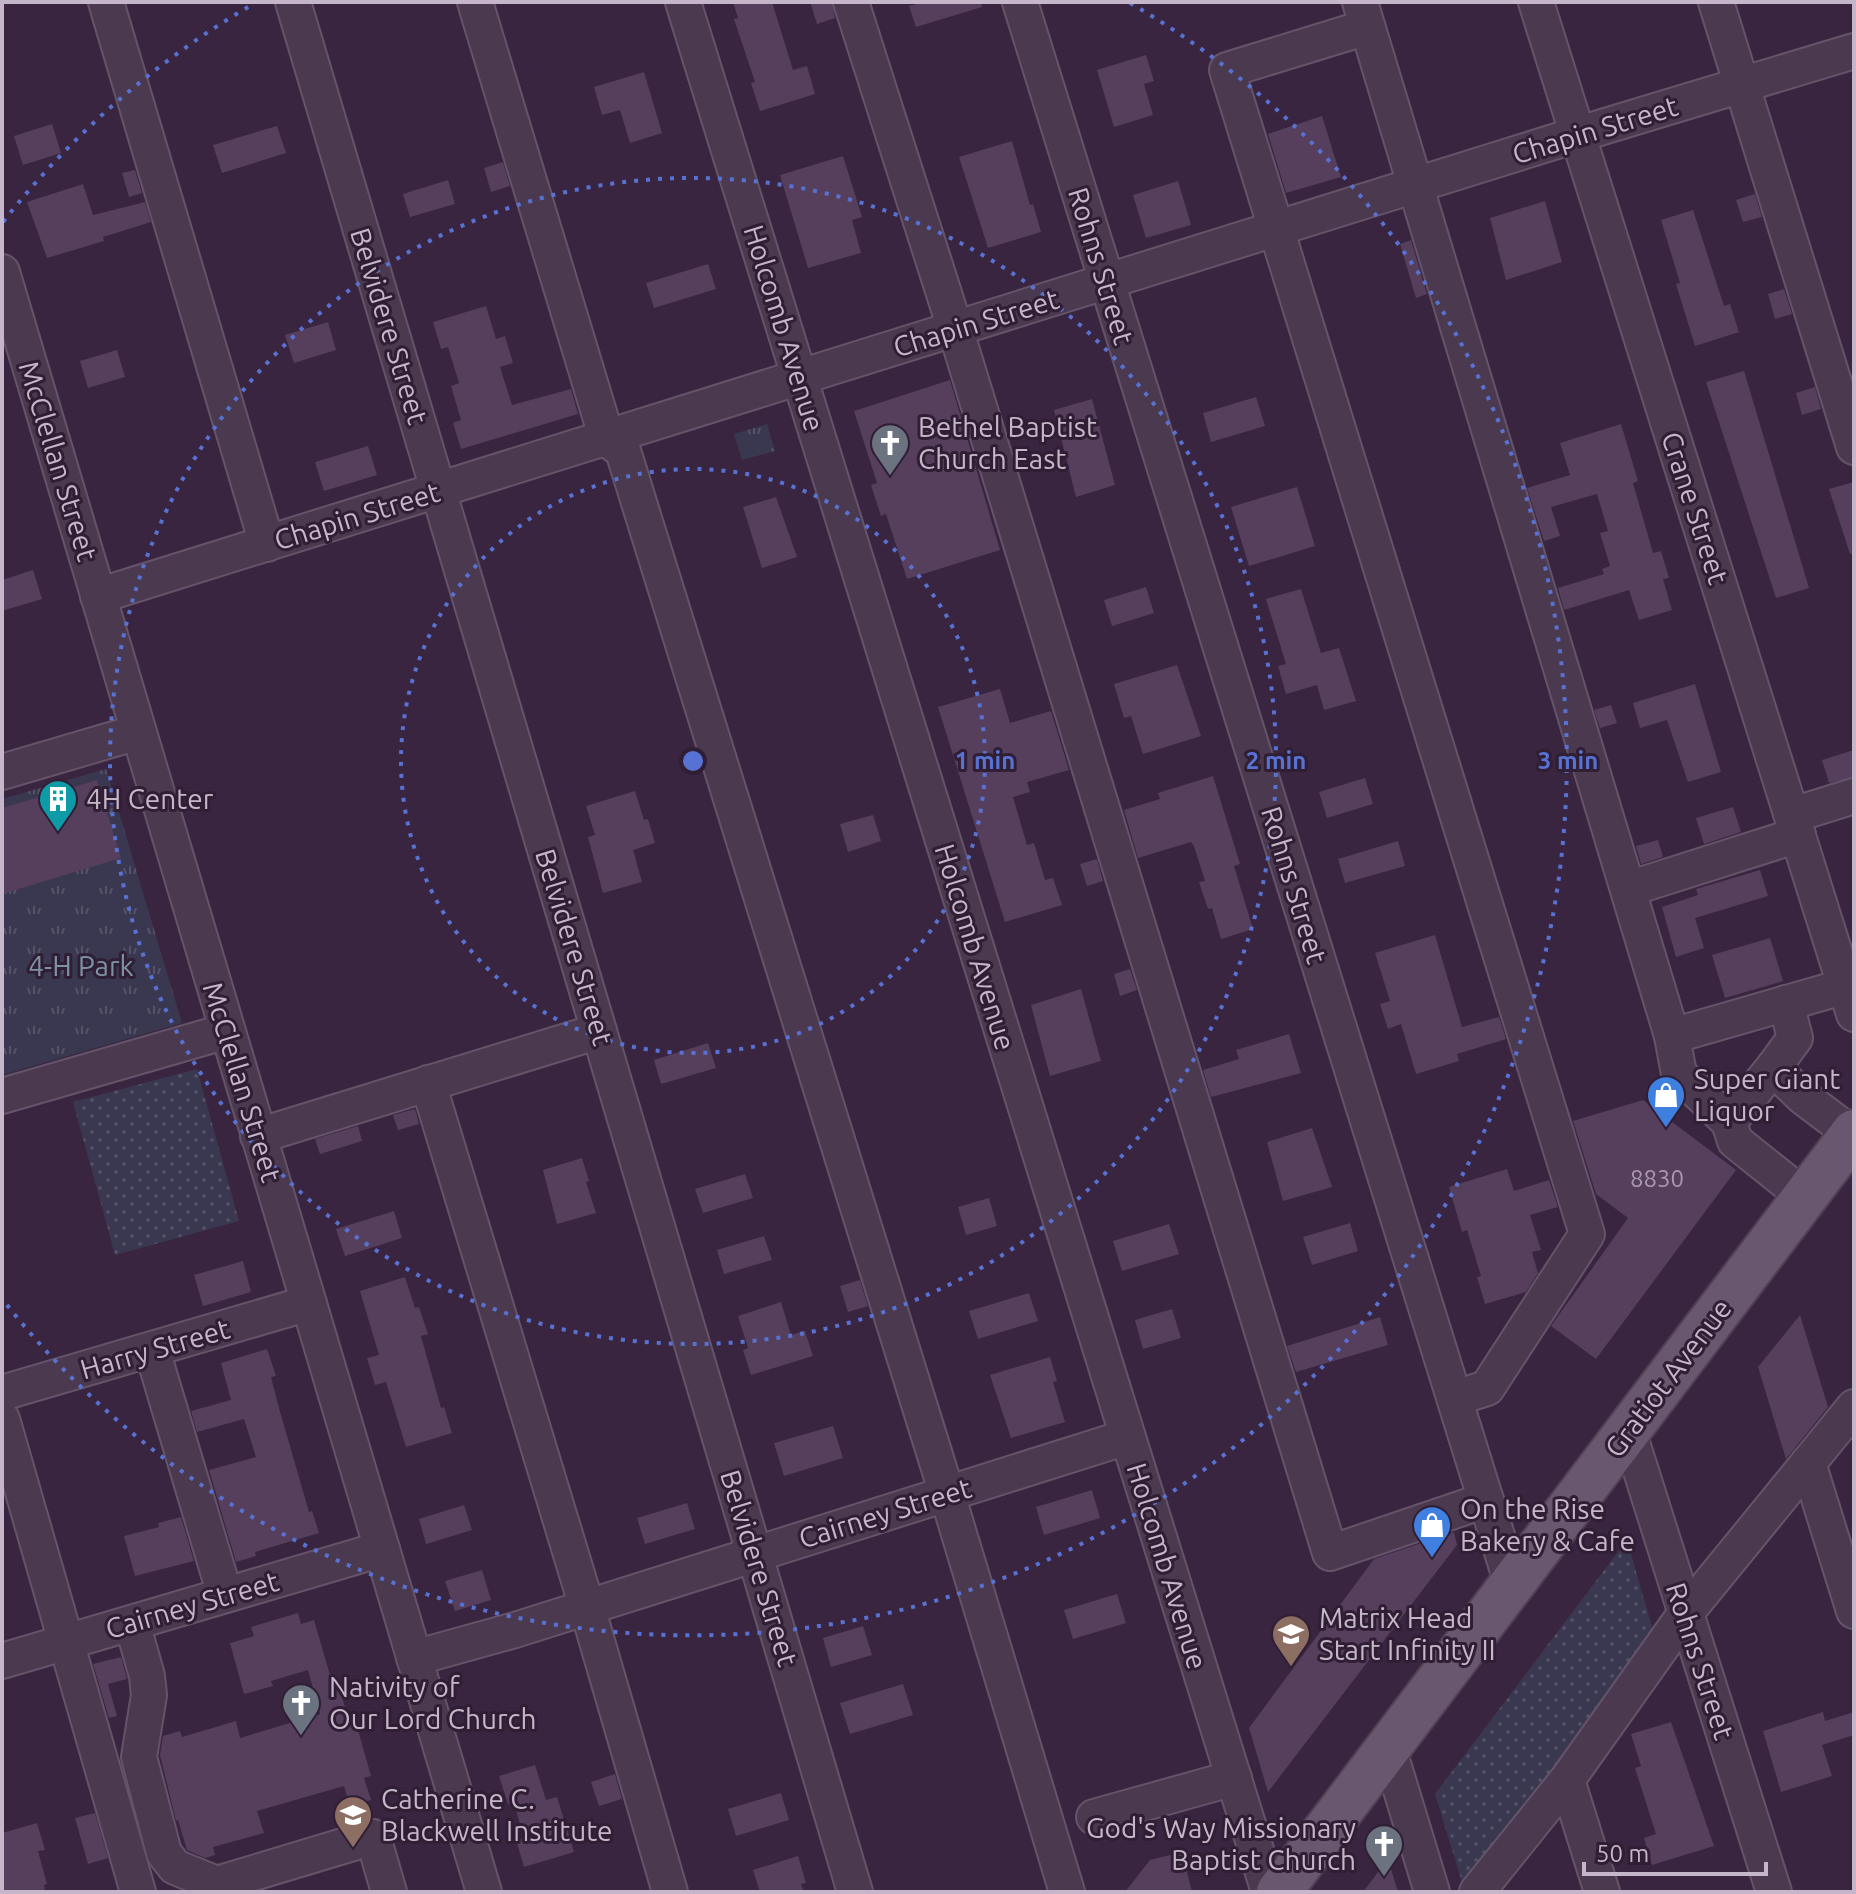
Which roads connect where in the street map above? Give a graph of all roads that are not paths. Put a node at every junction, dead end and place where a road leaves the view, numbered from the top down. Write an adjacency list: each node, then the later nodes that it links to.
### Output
1 (106, 2): 22 (street)
2 (293, 2): 21 (street, Belvidere Street)
3 (475, 2): 19 (street)
4 (683, 2): 18 (street, Holcomb Avenue)
5 (851, 2): 17 (street)
6 (1020, 2): 16 (street, Rohns Street)
7 (1536, 2): 12 (street, Crane Street)
8 (1716, 2): 11 (street)
9 (1363, 14): 13 (street); 14 (street)
10 (1854, 51): 11 (street, Chapin Street)
11 (1743, 85): 12 (street, Chapin Street); 20 (street)
12 (1576, 135): 13 (street, Chapin Street); 27 (street, Crane Street)
13 (1417, 186): 14 (street, Chapin Street); 28 (street)
14 (1276, 229): 16 (street, Chapin Street); 44 (street)
15 (2, 272): 23 (street, McClellan Street)
16 (1106, 284): 17 (street, Chapin Street); 44 (street, Rohns Street)
17 (955, 328): 18 (street, Chapin Street); 51 (street)
18 (799, 378): 19 (street, Chapin Street); 48 (street, Holcomb Avenue)
19 (607, 439): 21 (street, Chapin Street); 50 (street)
20 (1854, 447)
21 (438, 491): 22 (street, Chapin Street); 32 (street, Belvidere Street)
22 (267, 544): 23 (street, Chapin Street)
23 (98, 596): 24 (street, McClellan Street)
24 (138, 732): 25 (street); 31 (street, McClellan Street)
25 (2, 772)
26 (1854, 796): 27 (street)
27 (1795, 825): 28 (street); 29 (street, Crane Street)
28 (1628, 889): 33 (street)
29 (1850, 1000): 30 (street)
30 (1786, 1003): 33 (street); 34 (street)
31 (227, 1031): 36 (street); 39 (street, McClellan Street)
32 (599, 1031): 35 (street); 53 (street, Belvidere Street)
33 (1672, 1036): 37 (street)
34 (1773, 1068): 37 (street); 38 (street)
35 (428, 1083): 39 (street); 56 (street)
36 (2, 1096)
37 (1729, 1122): 40 (street)
38 (1853, 1133): 40 (main road, Gratiot Avenue)
39 (258, 1136): 41 (street, McClellan Street)
40 (1805, 1197): 47 (main road, Gratiot Avenue)
41 (309, 1303): 42 (street, Harry Street); 52 (street, McClellan Street)
42 (152, 1350): 43 (street, Harry Street); 55 (street)
43 (2, 1393)
44 (1455, 1398): 51 (street, Rohns Street)
45 (1854, 1407): 49 (street)
46 (2, 1419): 60 (street)
47 (1628, 1430): 54 (main road, Gratiot Avenue); 58 (street, Rohns Street)
48 (1127, 1437): 50 (street, Cairney Street); 64 (street, Holcomb Avenue)
49 (1808, 1463): 57 (street); 58 (street)
50 (947, 1494): 53 (street, Cairney Street); 73 (street)
51 (1486, 1500): 54 (street, Rohns Street)
52 (382, 1549): 55 (street, Cairney Street); 61 (street, McClellan Street)
53 (754, 1553): 56 (street, Cairney Street); 72 (street, Belvidere Street)
54 (1512, 1584): 63 (main road, Gratiot Avenue)
55 (225, 1595): 59 (street, Cairney Street)
56 (587, 1607): 61 (street, Cairney Street); 71 (street)
57 (1854, 1611)
58 (1685, 1614): 65 (street); 79 (street, Rohns Street)
59 (132, 1623): 60 (street, Cairney Street); 67 (street)
60 (67, 1642): 62 (street, Cairney Street); 68 (street)
61 (414, 1658): 70 (street, McClellan Street)
62 (2, 1661)
63 (1388, 1747): 75 (main road, Gratiot Avenue); 76 (street)
64 (1234, 1778): 66 (street); 74 (street, Holcomb Avenue)
65 (1567, 1780): 77 (street); 78 (street)
66 (1094, 1817)
67 (218, 1888): 69 (street)
68 (138, 1892)
69 (389, 1892)
70 (484, 1892)
71 (670, 1892)
72 (855, 1892)
73 (1067, 1892)
74 (1269, 1892)
75 (1279, 1892)
76 (1432, 1892)
77 (1477, 1892)
78 (1602, 1892)
79 (1774, 1892)

